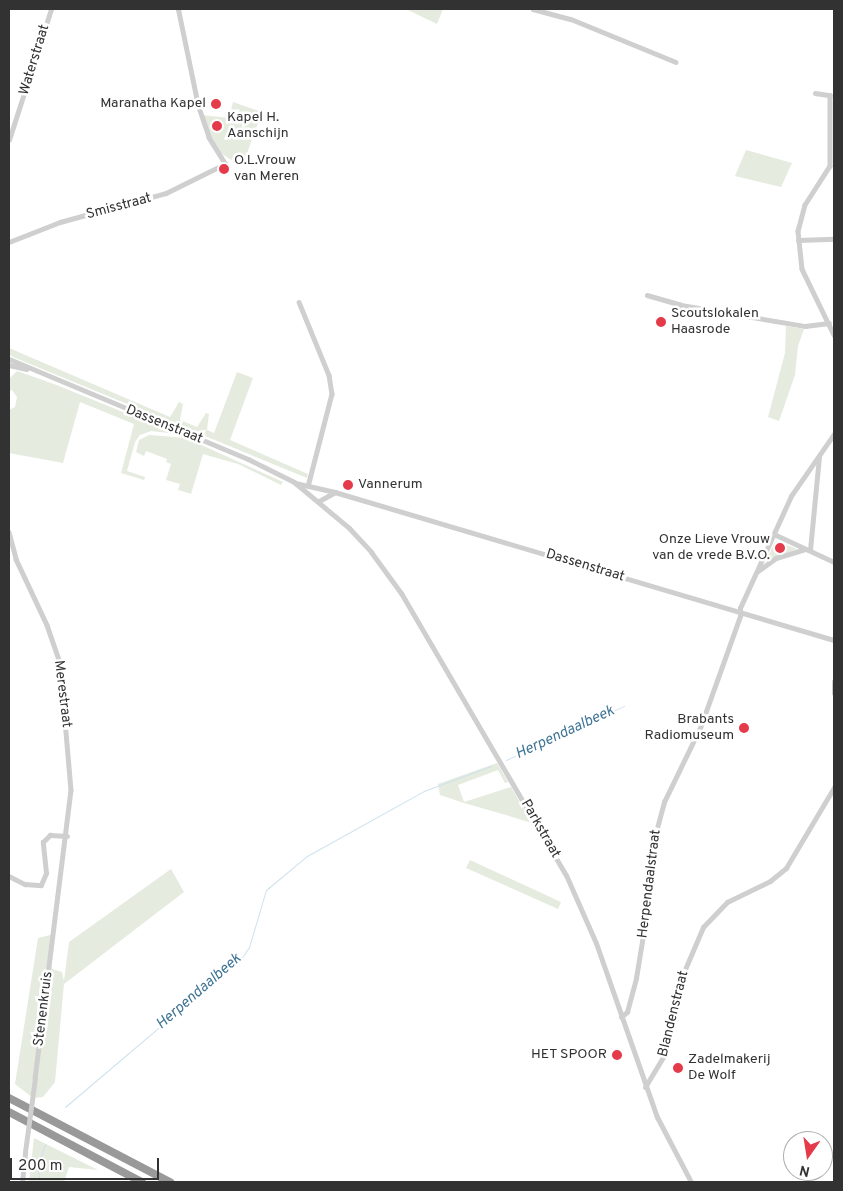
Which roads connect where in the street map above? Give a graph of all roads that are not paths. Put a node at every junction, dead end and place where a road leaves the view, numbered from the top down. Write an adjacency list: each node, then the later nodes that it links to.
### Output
1 (51, 9): 8 (street, Waterstraat)
2 (178, 9): 11 (street, Smisstraat)
3 (533, 9): 4 (street)
4 (676, 62)
5 (834, 89): 7 (street)
6 (815, 93): 7 (street)
7 (830, 95): 10 (street)
8 (9, 140)
9 (834, 239): 10 (street)
10 (798, 240): 14 (street)
11 (9, 242)
12 (647, 295): 14 (street)
13 (300, 302): 22 (street)
14 (829, 323): 15 (street)
15 (834, 335)
16 (9, 359): 18 (street, Dassenstraat)
17 (9, 365): 18 (street, Dassenstraat)
18 (32, 370): 21 (street, Dassenstraat)
19 (834, 434): 20 (street, Herpendaalstraat)
20 (819, 455): 30 (street, Herpendaalstraat); 31 (street)
21 (295, 483): 22 (street, Dassenstraat); 24 (street, Dassenstraat)
22 (308, 483): 23 (street, Dassenstraat); 24 (street)
23 (324, 489): 25 (street, Dassenstraat); 26 (street)
24 (301, 490): 27 (street, Dassenstraat)
25 (335, 492): 26 (street); 34 (street, Dassenstraat)
26 (325, 498): 27 (street); 28 (street)
27 (318, 501): 28 (street, Parkstraat)
28 (327, 509): 41 (street, Parkstraat)
29 (9, 532): 39 (street, Merestraat)
30 (774, 534): 31 (street); 33 (street, Herpendaalstraat)
31 (808, 550): 32 (street); 33 (street)
32 (834, 562)
33 (758, 571): 34 (street, Herpendaalstraat)
34 (740, 612): 35 (street, Dassenstraat); 41 (street, Herpendaalstraat)
35 (834, 640)
36 (834, 681): 37 (street)
37 (834, 693)
38 (834, 788): 42 (street, Blandenstraat)
39 (67, 836): 40 (street); 45 (street, Stenenkruis, bridge)
40 (9, 876)
41 (621, 1017): 42 (street, Parkstraat)
42 (645, 1087): 48 (street, Parkstraat)
43 (9, 1098): 47 (highway)
44 (9, 1112): 46 (highway)
45 (22, 1182)
46 (142, 1182)
47 (170, 1182)
48 (691, 1182)

